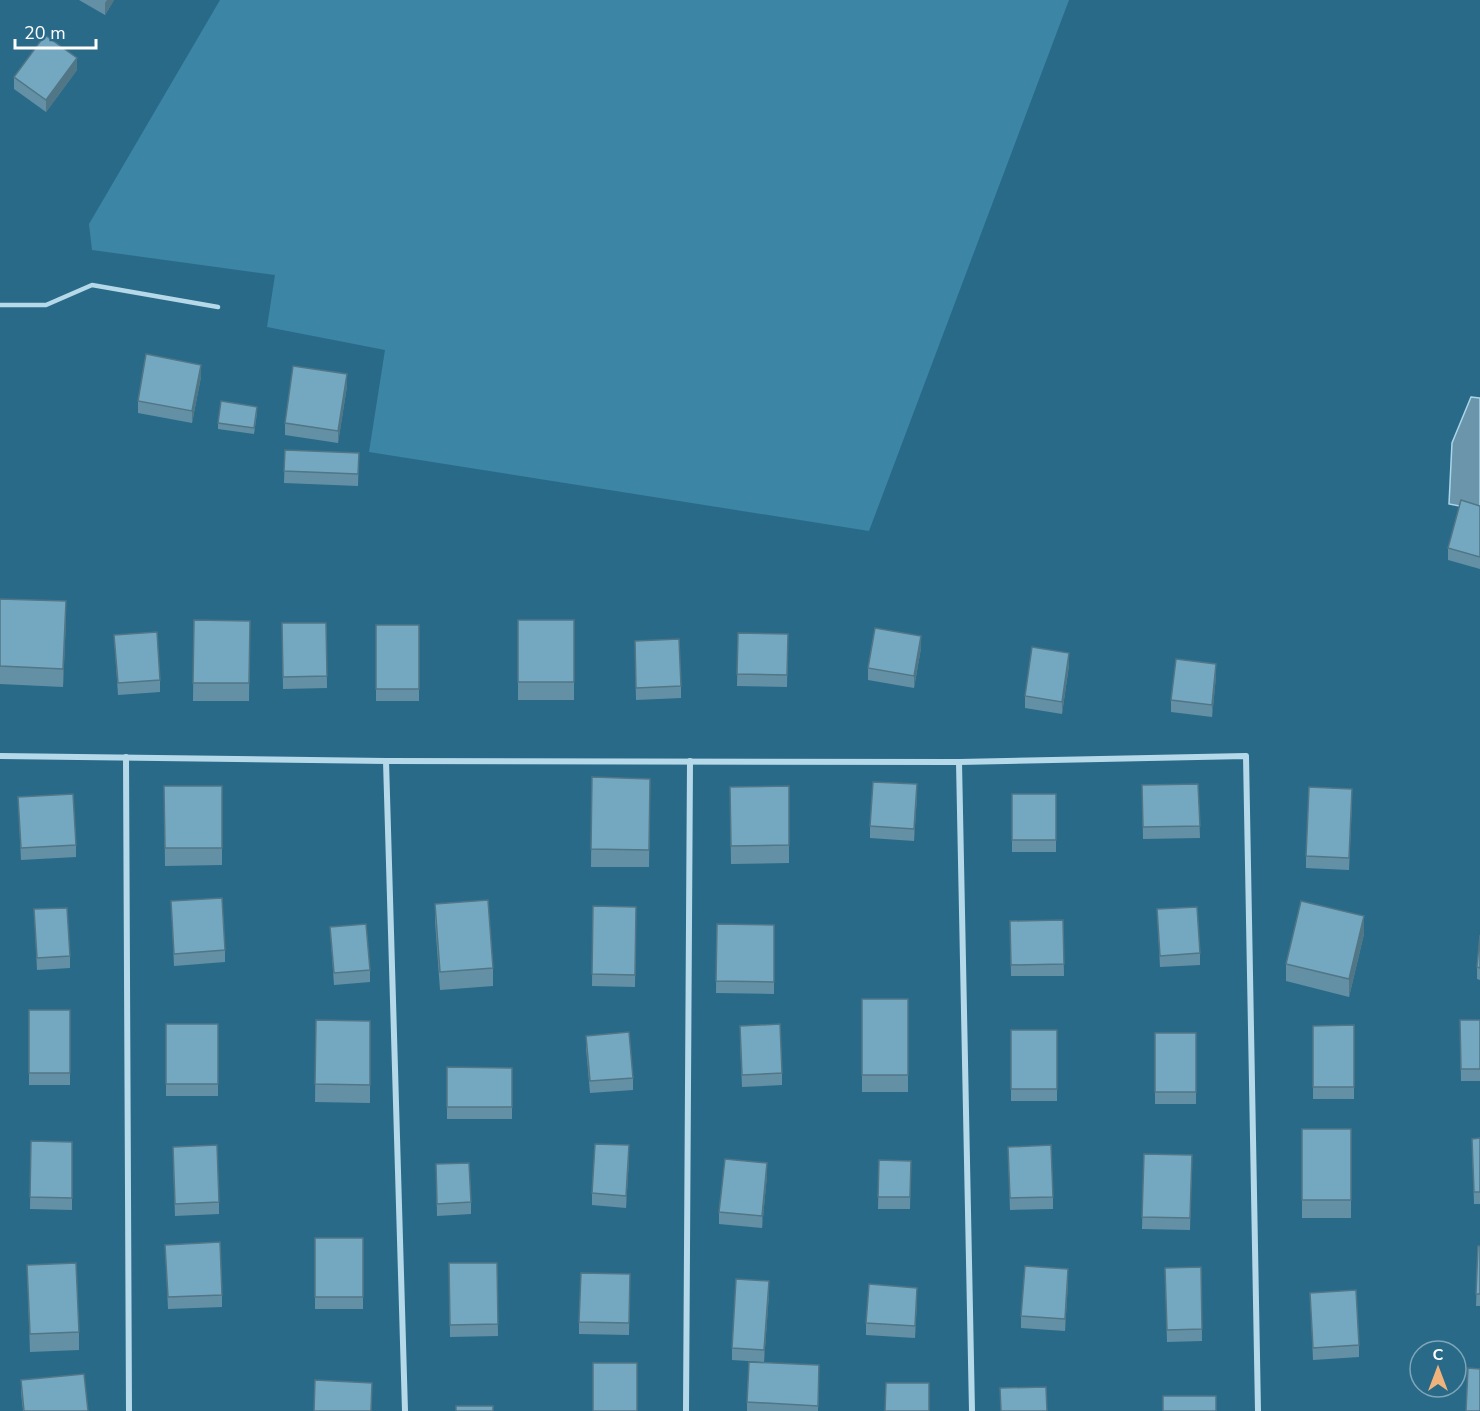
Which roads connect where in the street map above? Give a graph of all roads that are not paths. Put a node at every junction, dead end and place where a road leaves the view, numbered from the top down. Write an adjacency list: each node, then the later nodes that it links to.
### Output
1 (0, 305): 2 (lane)
2 (218, 307)
3 (0, 756): 4 (street)
4 (126, 757): 5 (street); 8 (street)
5 (386, 761): 6 (street); 9 (street)
6 (690, 761): 7 (street); 10 (street)
7 (960, 762): 11 (street); 12 (street)
8 (129, 1411)
9 (405, 1411)
10 (686, 1411)
11 (972, 1411)
12 (1258, 1411)

